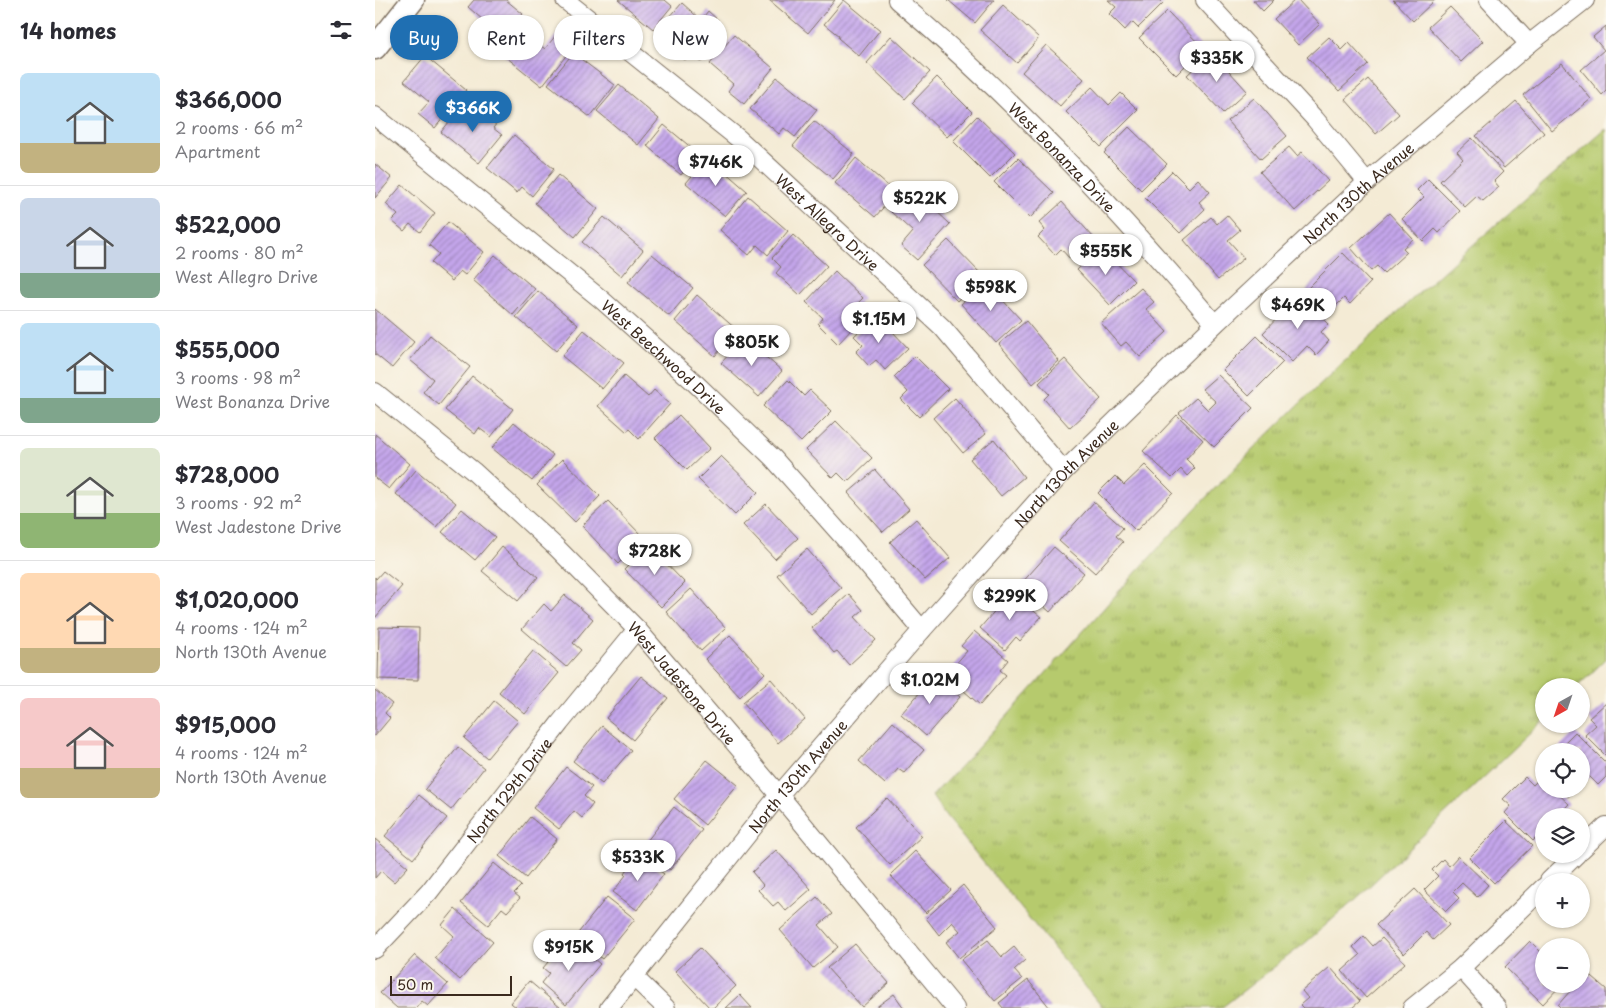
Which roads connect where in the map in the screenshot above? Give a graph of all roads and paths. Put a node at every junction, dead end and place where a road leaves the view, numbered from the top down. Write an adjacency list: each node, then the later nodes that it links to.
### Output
1 (413, 0): 8 (street)
2 (565, 0): 13 (street, West Allegro Drive)
3 (897, 0): 11 (street, West Bonanza Drive)
4 (1205, 0): 10 (street)
5 (1489, 0): 7 (street)
6 (1585, 0): 7 (street, North 130th Avenue)
7 (1529, 44): 10 (street, North 130th Avenue)
8 (375, 48)
9 (375, 116): 15 (street, West Beechwood Drive)
10 (1367, 182): 11 (street, North 130th Avenue)
11 (1215, 324): 13 (street, North 130th Avenue)
12 (375, 392): 14 (street, West Jadestone Drive)
13 (1064, 471): 15 (street, North 130th Avenue)
14 (637, 629): 16 (street, West Jadestone Drive); 22 (street, North 129th Drive)
15 (922, 630): 16 (street, North 130th Avenue)
16 (779, 795): 24 (street, North 130th Avenue); 27 (street, West Jadestone Drive)
17 (1606, 826): 18 (street)
18 (1590, 841)
19 (1568, 863): 20 (street)
20 (1557, 873)
21 (1535, 896): 23 (street)
22 (375, 949)
23 (1461, 968): 28 (street); 29 (street)
24 (634, 977): 25 (street, North 130th Avenue); 26 (street)
25 (609, 1008)
26 (666, 1008)
27 (955, 1008)
28 (1412, 1008)
29 (1497, 1008)

